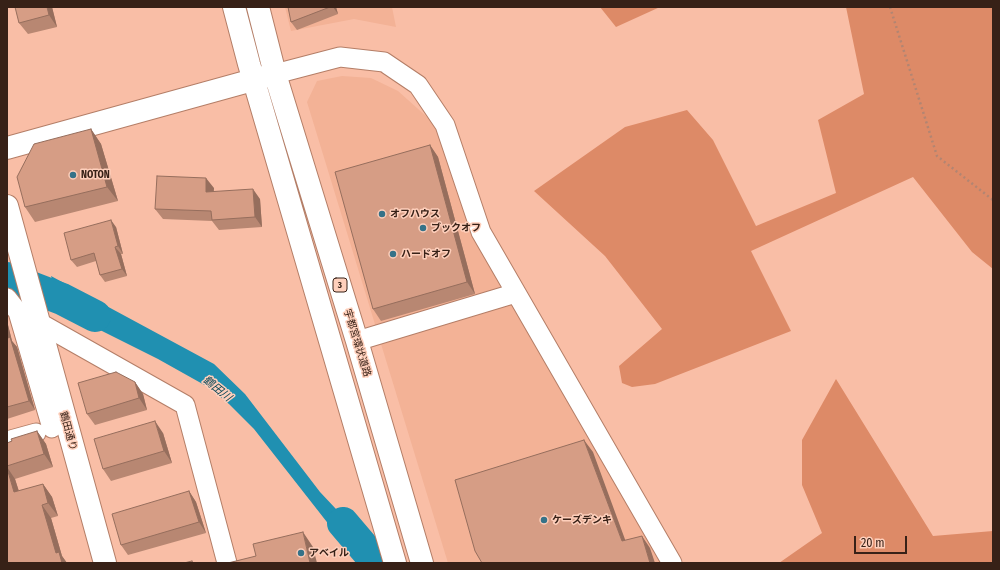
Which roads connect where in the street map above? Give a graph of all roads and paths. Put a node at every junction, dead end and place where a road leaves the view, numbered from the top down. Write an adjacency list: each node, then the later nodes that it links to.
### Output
1 (234, 7): 5 (main road)
2 (258, 7): 4 (main road, 宇都宮環状道路 / 3)
3 (890, 7): 7 (path)
4 (274, 74): 5 (main road); 9 (street); 12 (main road, 宇都宮環状道路 / 3)
5 (253, 79): 6 (main road); 15 (main road)
6 (7, 148)
7 (993, 200)
8 (7, 206): 11 (main road, 鶴田通り)
9 (516, 293): 12 (street); 19 (street)
10 (7, 298): 13 (street)
11 (38, 322): 13 (main road, 鶴田通り); 17 (street)
12 (357, 341): 18 (main road, 宇都宮環状道路 / 3)
13 (59, 426): 14 (street); 16 (main road, 鶴田通り)
14 (7, 441)
15 (392, 554)
16 (105, 563)
17 (227, 563)
18 (422, 563)
19 (672, 563)

